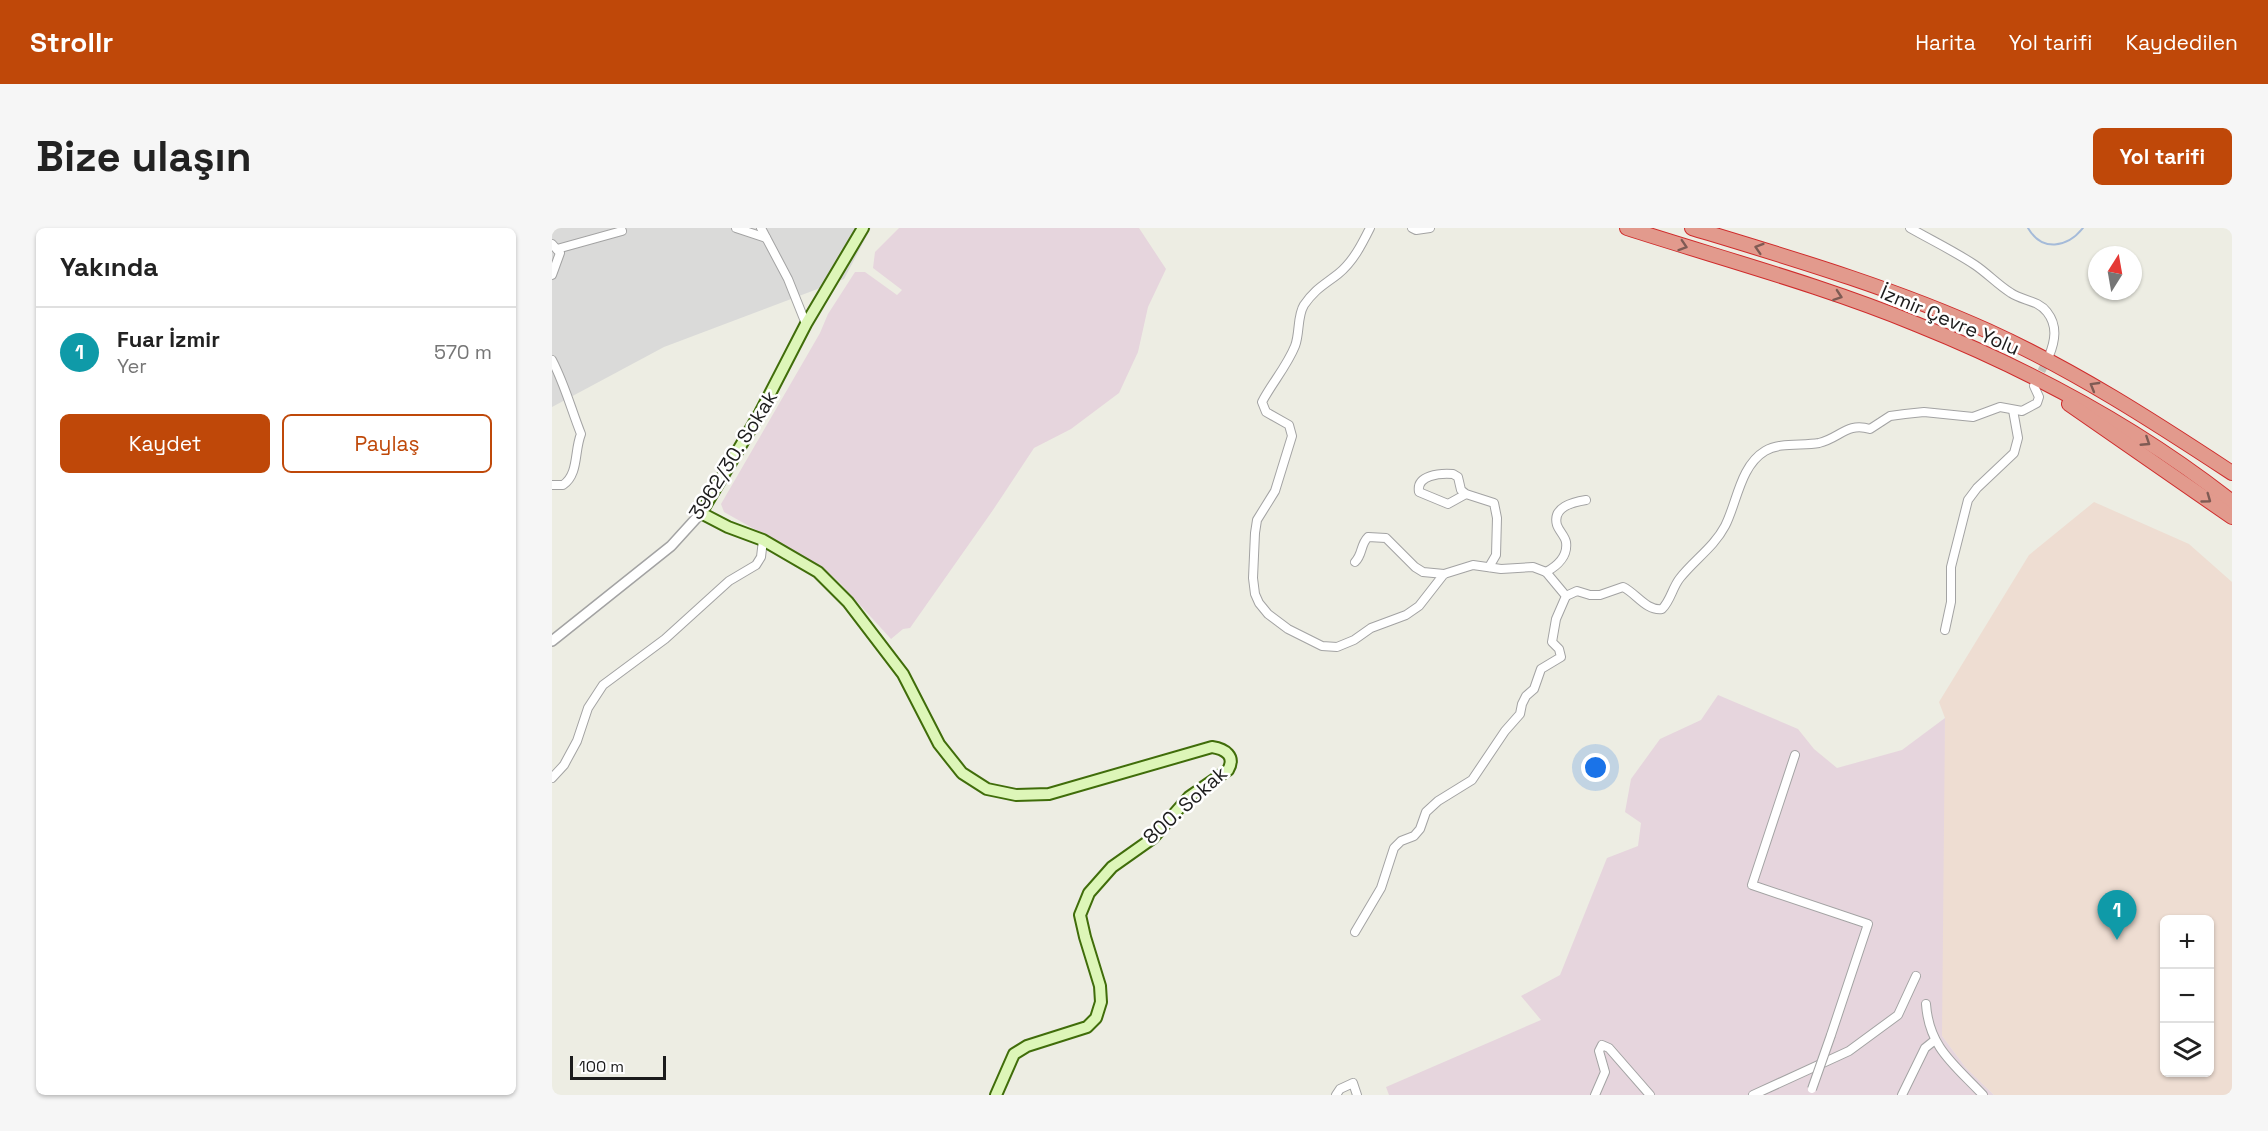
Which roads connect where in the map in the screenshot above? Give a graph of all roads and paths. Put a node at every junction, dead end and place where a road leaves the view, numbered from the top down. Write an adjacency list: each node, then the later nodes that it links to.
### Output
1 (736, 228): 11 (street)
2 (761, 228): 11 (street)
3 (863, 228): 14 (main road, 3962/30. Sokak)
4 (1370, 228): 31 (street)
5 (1412, 228): 6 (street)
6 (1430, 228)
7 (1627, 228): 15 (highway, İzmir Çevre Yolu, one-way to 15)
8 (1692, 228): 20 (highway, İzmir Çevre Yolu, one-way to 8)
9 (1910, 228): 16 (street)
10 (622, 231): 12 (street)
11 (766, 238): 14 (street)
12 (554, 246): 13 (street)
13 (552, 275)
14 (806, 324): 25 (main road, 3962/30. Sokak)
15 (1982, 352): 24 (highway, İzmir Çevre Yolu, one-way to 24); 26 (highway, one-way to 26)
16 (2049, 356)
17 (552, 360): 21 (street)
18 (2034, 386): 19 (street)
19 (2013, 410): 32 (street); 33 (street)
20 (2232, 473)
21 (552, 485)
22 (1466, 494): 22 (street); 29 (street)
23 (1586, 500): 30 (street)
24 (2232, 502)
25 (701, 513): 27 (main road); 34 (street, 3962/30. Sokak)
26 (2232, 517)
27 (763, 540): 36 (street); 42 (main road, 800. Sokak)
28 (1355, 562): 31 (street)
29 (1489, 567): 30 (street); 31 (street)
30 (1546, 572): 32 (street)
31 (1444, 574)
32 (1566, 596): 37 (street)
33 (1945, 630)
34 (552, 641)
35 (1795, 755): 41 (street, bridge)
36 (552, 778)
37 (1355, 932)
38 (1916, 976): 47 (street)
39 (1926, 1004): 40 (street)
40 (1935, 1040): 48 (street); 49 (street)
41 (1812, 1092)
42 (996, 1095)
43 (1336, 1095): 44 (street)
44 (1357, 1095)
45 (1595, 1095): 46 (street)
46 (1650, 1095)
47 (1753, 1095)
48 (1902, 1095)
49 (1983, 1095)

